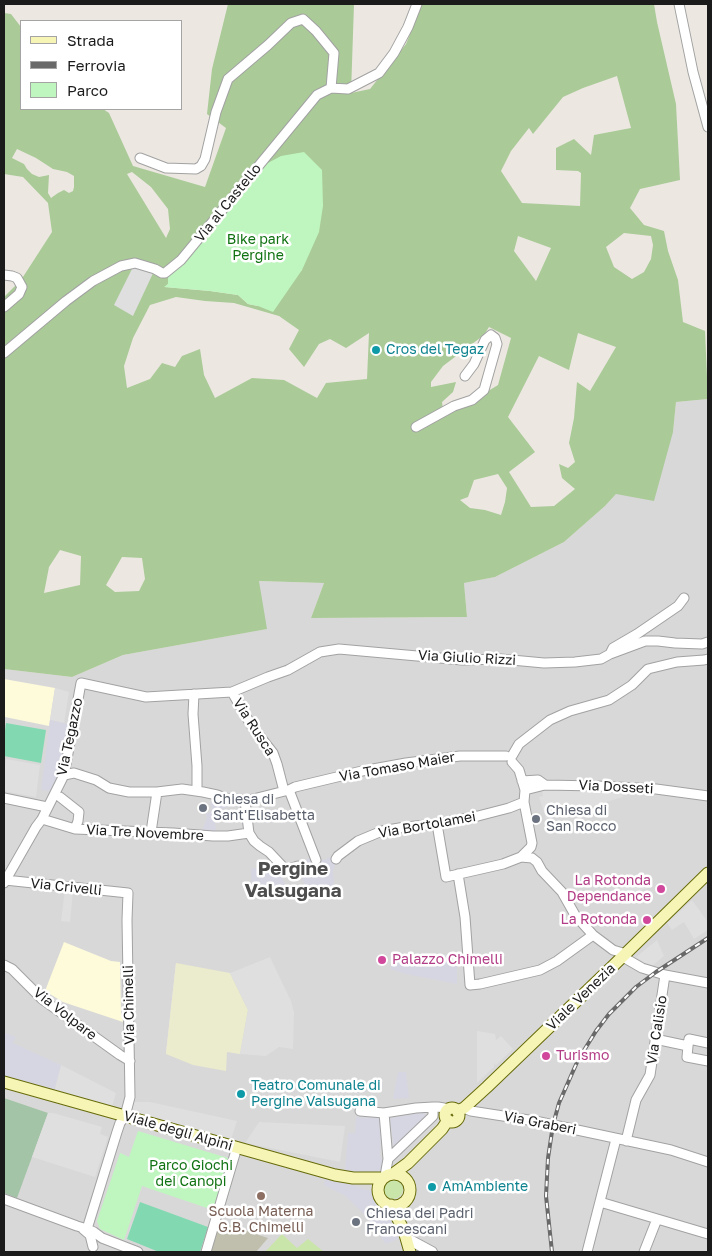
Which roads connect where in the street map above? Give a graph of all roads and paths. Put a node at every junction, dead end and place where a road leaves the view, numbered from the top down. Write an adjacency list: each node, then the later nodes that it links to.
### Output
1 (417, 4): 3 (street, Via al Castello)
2 (679, 4): 4 (street)
3 (331, 88): 5 (street); 8 (street, Via al Castello)
4 (708, 127)
5 (140, 158)
6 (4, 275): 7 (street)
7 (4, 307)
8 (4, 353)
9 (465, 376): 10 (street)
10 (416, 427)
11 (684, 598): 13 (street)
12 (708, 642): 13 (street, Via Giulio Rizzi)
13 (610, 654): 15 (street, Via Giulio Rizzi)
14 (708, 659): 17 (street)
15 (232, 692): 16 (street, Via Tegazzo); 21 (street, Via Rusca)
16 (194, 694): 18 (street, Via Tegazzo); 20 (street)
17 (510, 758): 19 (street); 21 (street, Via Tomaso Maier)
18 (64, 775): 22 (street); 28 (street, Via Tegazzo)
19 (523, 785): 23 (street, Via Dosseti); 27 (street)
20 (197, 791): 22 (street); 26 (street)
21 (287, 791): 26 (street, Via Tomaso Maier); 36 (street, Via Rusca)
22 (157, 792): 32 (street)
23 (708, 796)
24 (4, 798): 28 (street)
25 (60, 798): 31 (street)
26 (245, 802): 33 (street)
27 (524, 802): 30 (street, Via Bortolamei); 34 (street)
28 (47, 807): 29 (street, Via Tegazzo)
29 (42, 819): 31 (street, Via Tre Novembre); 40 (street, Via Tegazzo)
30 (436, 824): 35 (street, Via Bortolamei); 38 (street)
31 (75, 829): 32 (street, Via Tre Novembre)
32 (151, 832): 33 (street, Via Tre Novembre)
33 (249, 833): 37 (street)
34 (521, 857): 38 (street); 42 (street)
35 (336, 859)
36 (316, 860)
37 (298, 866)
38 (458, 874): 42 (street)
39 (706, 876): 43 (main road, Viale Venezia)
40 (4, 882): 41 (street, Via Crivelli)
41 (128, 893): 50 (street, Via Chimelli)
42 (593, 935): 43 (street)
43 (620, 956): 45 (street); 55 (main road, Viale Venezia)
44 (4, 965): 50 (street, Via Volpare)
45 (665, 975): 46 (street); 47 (street, Via Calisio)
46 (708, 984)
47 (655, 1039): 49 (street); 60 (street, Via Calisio)
48 (708, 1043): 49 (street)
49 (688, 1046): 51 (street)
50 (130, 1060): 57 (street, Via Chimelli)
51 (708, 1061)
52 (4, 1082): 57 (main road, Viale degli Alpini)
53 (433, 1107): 55 (street, Via Graberi); 56 (street, Via Graberi); 62 (street)
54 (360, 1111): 56 (street, Via Graberi)
55 (455, 1112): 58 (main road, Viale Venezia); 59 (street, Via Graberi)
56 (384, 1113): 62 (street)
57 (125, 1116): 61 (main road, Viale degli Alpini); 73 (street, Via Chimelli)
58 (433, 1138): 64 (main road, Viale Venezia); 66 (main road, Viale Venezia)
59 (616, 1138): 60 (street, Via Graberi); 70 (street)
60 (626, 1141): 63 (street, Via Graberi)
61 (237, 1147): 65 (main road, Viale degli Alpini); 79 (street)
62 (388, 1159): 64 (street)
63 (708, 1162)
64 (387, 1176): 65 (main road); 66 (main road); 67 (main road)
65 (353, 1178): 67 (main road)
66 (407, 1181): 69 (main road)
67 (378, 1190): 71 (main road)
68 (4, 1199): 73 (street)
69 (404, 1201): 71 (main road); 75 (main road)
70 (600, 1202): 72 (street); 82 (street)
71 (391, 1205): 75 (main road)
72 (657, 1219): 74 (street); 83 (street)
73 (84, 1228): 76 (street); 77 (street)
74 (708, 1234)
75 (405, 1235): 80 (main road); 81 (street)
76 (102, 1238): 77 (street); 78 (street)
77 (92, 1250)
78 (138, 1252)
79 (206, 1252)
80 (410, 1252)
81 (432, 1252)
82 (587, 1252)
83 (644, 1252)

